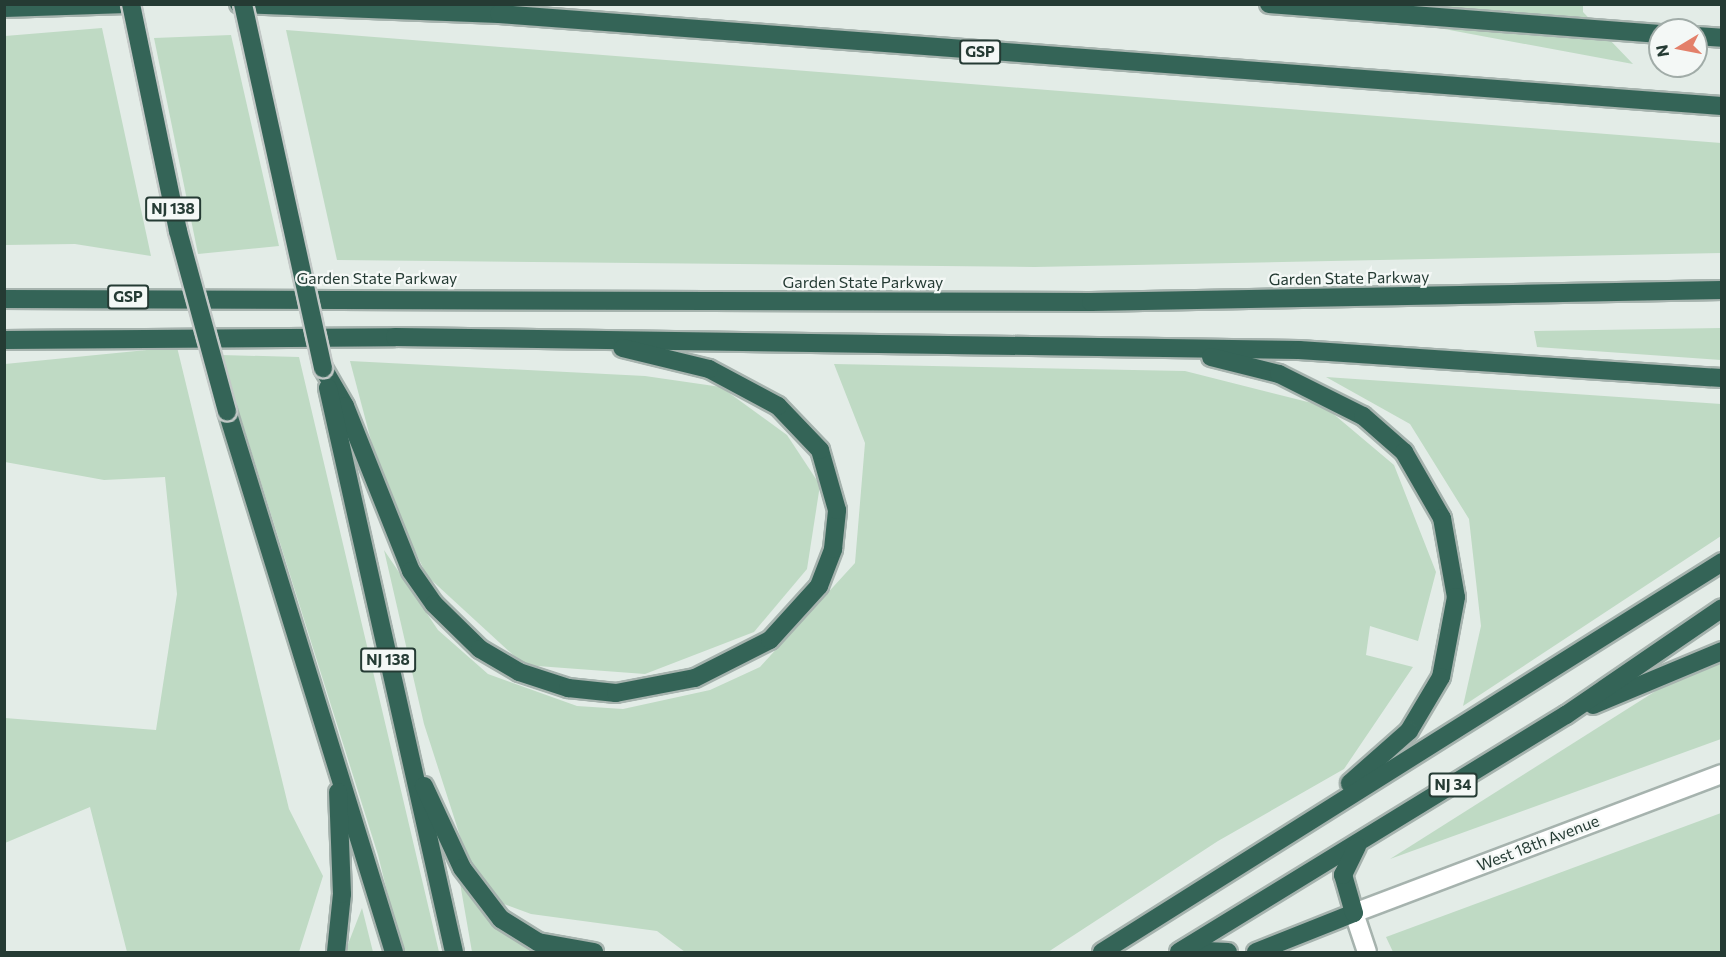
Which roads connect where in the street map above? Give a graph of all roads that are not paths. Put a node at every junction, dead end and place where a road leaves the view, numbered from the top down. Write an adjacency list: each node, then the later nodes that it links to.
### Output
1 (129, 4): 4 (highway); 19 (highway, NJ 138, bridge)
2 (241, 4): 6 (highway, GSP); 12 (highway, NJ 138, bridge)
3 (1269, 4): 5 (highway)
4 (4, 8)
5 (1648, 33)
6 (1722, 106)
7 (1722, 290): 8 (highway, Garden State Parkway / GSP)
8 (4, 299)
9 (4, 340): 10 (highway)
10 (594, 341): 11 (highway); 12 (highway)
11 (1186, 350): 13 (highway); 21 (highway)
12 (323, 368): 18 (highway, NJ 138)
13 (1722, 378)
14 (1722, 562): 21 (highway, NJ 34)
15 (1722, 608): 17 (highway, NJ 34)
16 (1722, 651): 17 (highway)
17 (1566, 715): 22 (highway, NJ 34)
18 (408, 750): 27 (highway, NJ 138); 28 (highway)
19 (336, 760): 25 (highway); 26 (highway, NJ 138)
20 (1722, 774): 23 (street, West 18th Avenue)
21 (1283, 837): 29 (highway, NJ 34)
22 (1362, 841): 23 (highway); 24 (highway, NJ 34)
23 (1354, 913): 31 (highway); 32 (street)
24 (1181, 951): 30 (highway)
25 (336, 952)
26 (394, 952)
27 (454, 952)
28 (594, 952)
29 (1102, 952)
30 (1228, 952)
31 (1256, 952)
32 (1367, 952)

